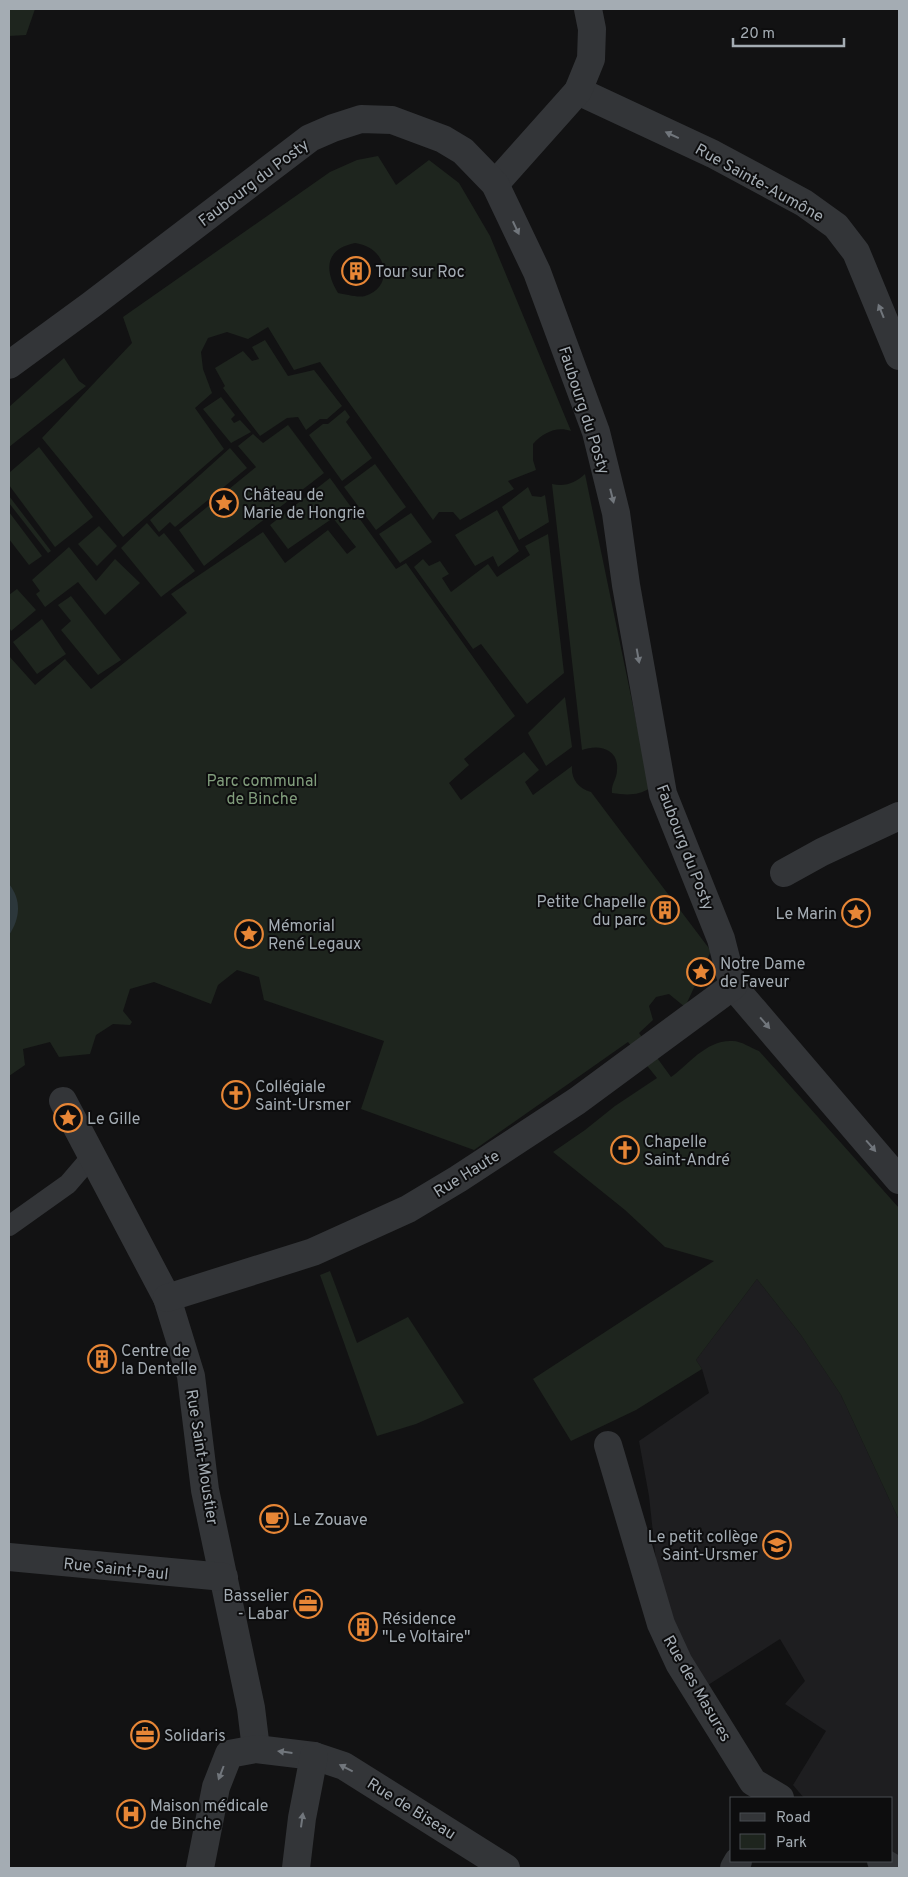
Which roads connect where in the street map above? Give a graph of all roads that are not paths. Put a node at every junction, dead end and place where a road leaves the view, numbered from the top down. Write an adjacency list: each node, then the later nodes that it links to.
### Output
1 (588, 9): 2 (street)
2 (578, 91): 3 (street); 4 (street, Rue Sainte-Aumône, one-way to 2)
3 (496, 184): 5 (street, Faubourg du Posty); 8 (street, Faubourg du Posty, one-way to 8)
4 (899, 356)
5 (11, 361)
6 (899, 816): 7 (street)
7 (784, 873)
8 (733, 986): 11 (street, Faubourg du Posty, one-way to 11); 13 (street, Rue Haute)
9 (63, 1101): 10 (street, Rue Saint-Moustier)
10 (92, 1156): 12 (lane); 13 (street, Rue Saint-Moustier)
11 (899, 1180)
12 (9, 1226)
13 (168, 1298): 16 (street, Rue Saint-Moustier)
14 (608, 1445): 19 (street, Rue des Masures)
15 (9, 1557): 16 (street, Rue Saint-Paul)
16 (224, 1577): 17 (street, Rue Saint-Moustier)
17 (256, 1749): 18 (street, Rue de Biseau, one-way to 17); 21 (street, Rue de Biseau, one-way to 21)
18 (314, 1756): 22 (street, one-way to 18); 23 (street, Rue de Biseau, one-way to 18)
19 (756, 1790): 20 (street, Rue des Masures)
20 (777, 1797)
21 (200, 1868)
22 (296, 1868)
23 (506, 1868)

